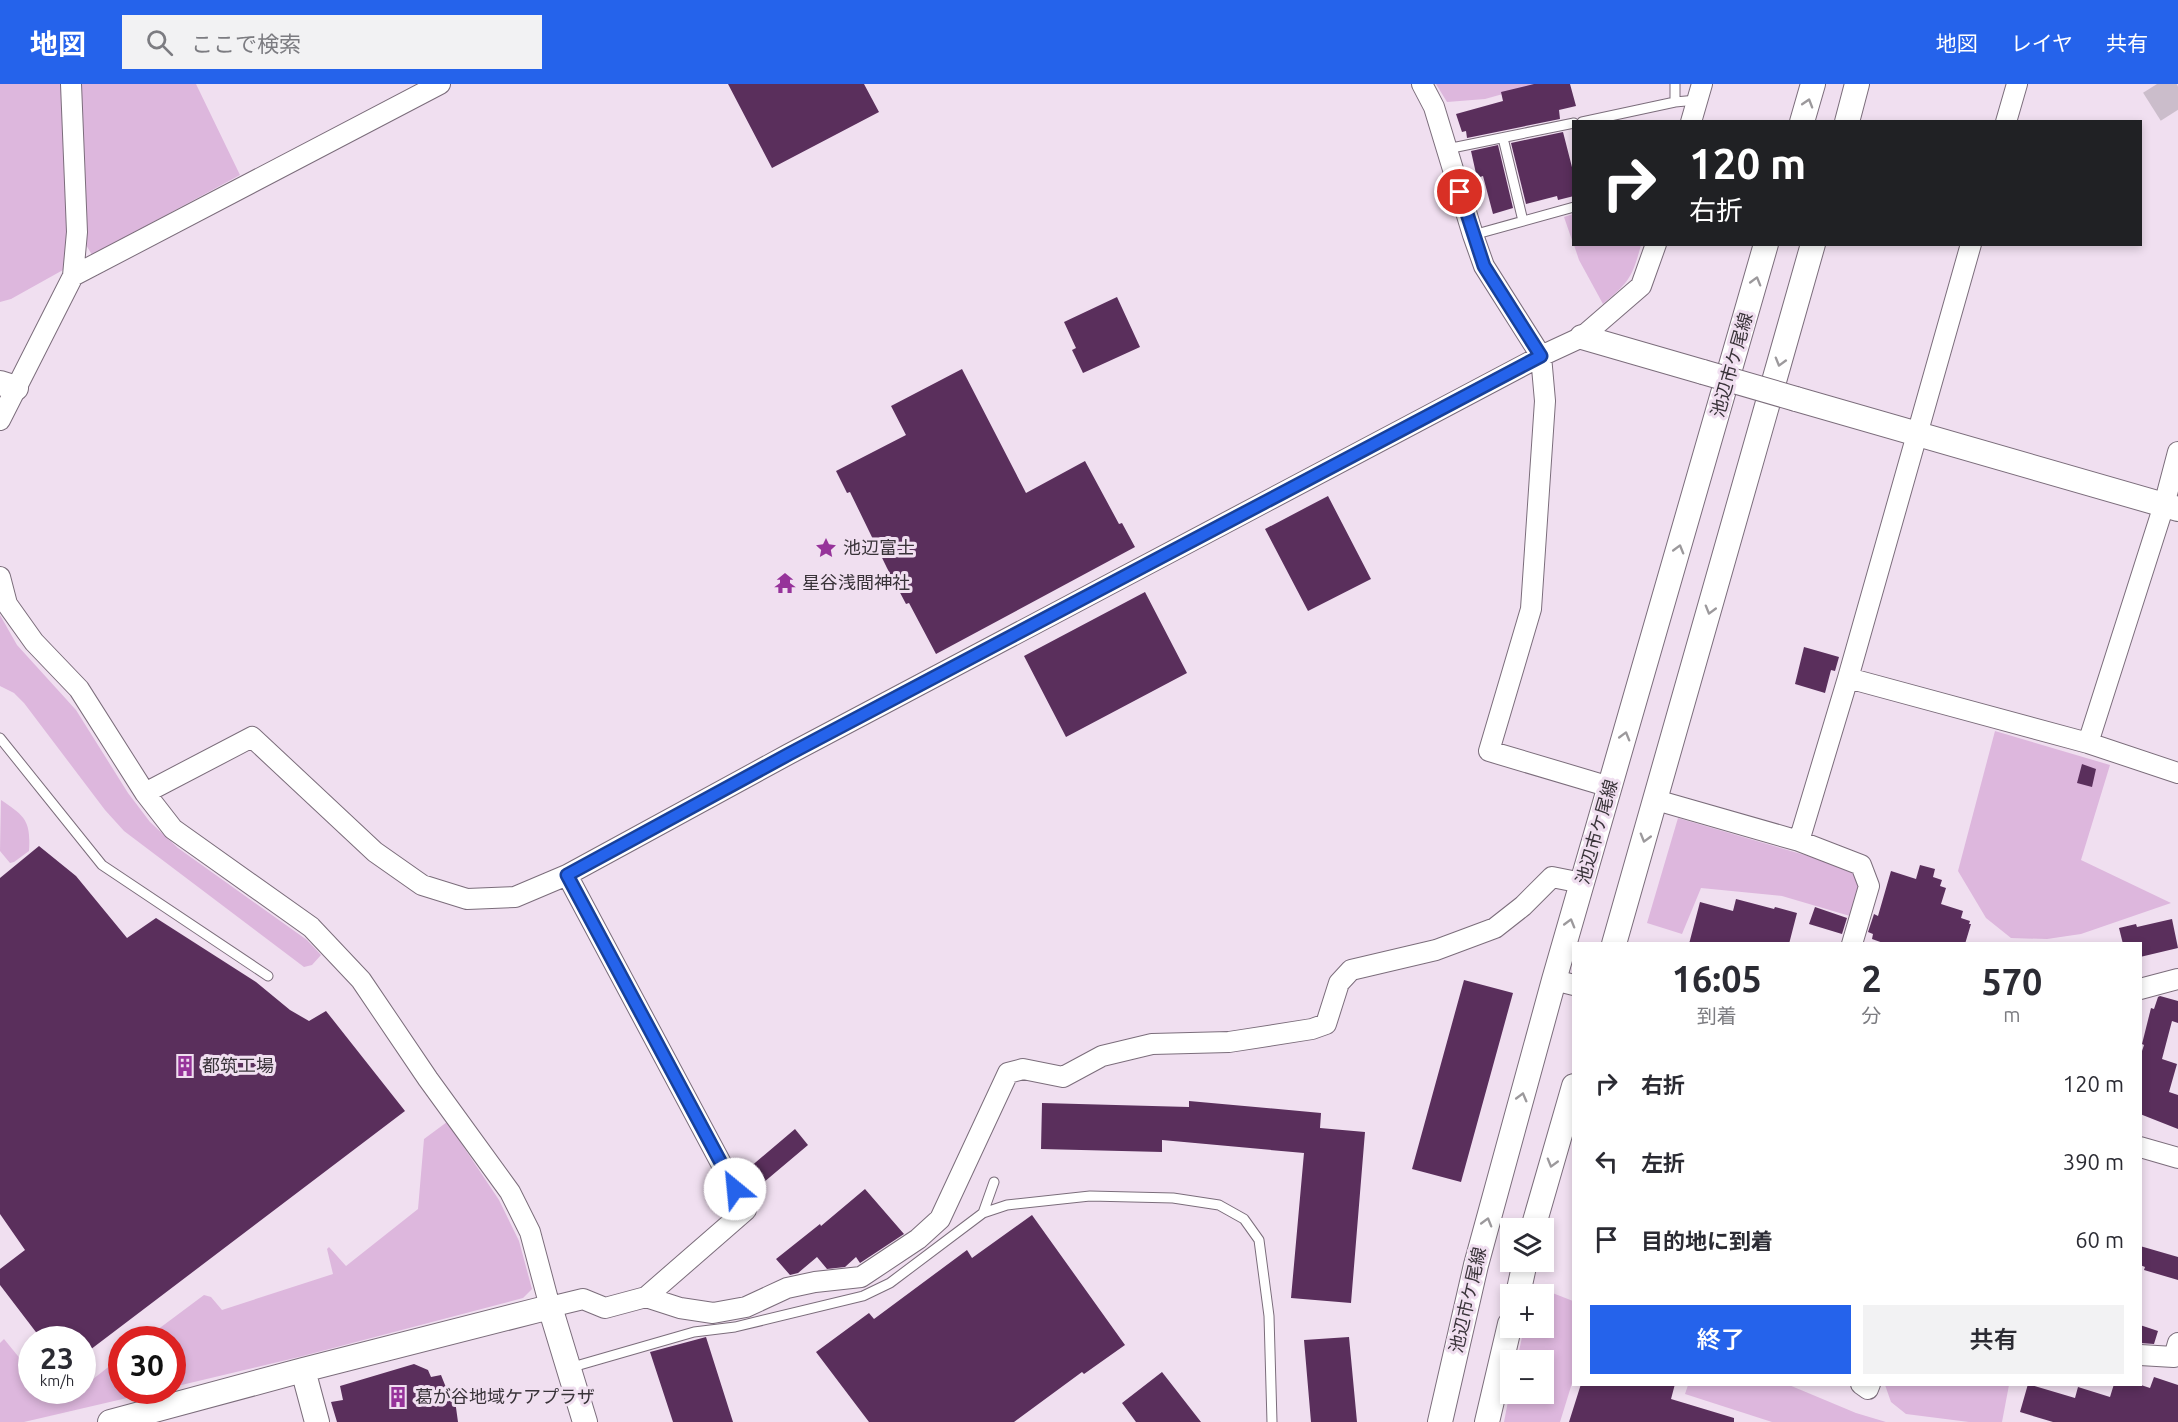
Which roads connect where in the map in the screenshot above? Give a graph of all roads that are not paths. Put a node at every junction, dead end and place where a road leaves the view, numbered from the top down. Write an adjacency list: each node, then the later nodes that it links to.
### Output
1 (71, 84): 25 (street)
2 (440, 84): 25 (street)
3 (1422, 84): 17 (street)
4 (1675, 84): 9 (lane)
5 (1813, 84): 12 (street, one-way to 5)
6 (1857, 84): 13 (street)
7 (2017, 84): 14 (street)
8 (1700, 92): 9 (lane); 11 (street)
9 (1675, 102): 10 (lane)
10 (1591, 120)
11 (1692, 120)
12 (1803, 120)
13 (1848, 120)
14 (2007, 120)
15 (1572, 123): 16 (lane)
16 (1503, 138): 17 (lane); 19 (lane)
17 (1447, 149): 20 (street)
18 (1572, 208): 19 (lane)
19 (1523, 221): 20 (lane)
20 (1473, 235): 27 (street)
21 (1655, 246): 26 (street)
22 (1765, 246): 38 (street, 池辺市ケ尾線, one-way to 22)
23 (1812, 246): 40 (street, one-way to 40)
24 (1970, 246): 30 (street)
25 (73, 276): 28 (street)
26 (1582, 336): 27 (street); 30 (street, bridge)
27 (1541, 356): 38 (street); 42 (street)
28 (8, 386): 29 (street)
29 (0, 420)
30 (1916, 434): 32 (street); 34 (street)
31 (2178, 452): 32 (street)
32 (2171, 507): 36 (street)
33 (0, 577): 39 (street)
34 (1848, 678): 36 (street); 41 (street)
35 (0, 738): 46 (lane)
36 (2088, 743): 37 (street)
37 (2178, 773)
38 (1610, 787): 43 (street, 池辺市ケ尾線)
39 (145, 793): 42 (street); 57 (street)
40 (1656, 800): 41 (street); 44 (street, one-way to 44)
41 (1799, 841): 45 (street)
42 (567, 875): 56 (street)
43 (1582, 882): 48 (street, 池辺市ケ尾線, one-way to 43); 56 (street)
44 (1615, 942)
45 (1853, 942)
46 (268, 976)
47 (2178, 979): 49 (street)
48 (1564, 982): 67 (street, 池辺市ケ尾線, one-way to 48)
49 (2142, 988)
50 (1572, 1093): 55 (street, one-way to 55)
51 (2142, 1148): 52 (street)
52 (2178, 1158)
53 (994, 1182): 54 (lane)
54 (983, 1213): 61 (lane); 66 (lane)
55 (1536, 1218)
56 (646, 1297): 57 (street)
57 (550, 1307): 61 (street); 62 (street)
58 (1507, 1338): 68 (street)
59 (2177, 1353): 60 (street)
60 (2142, 1355)
61 (568, 1368): 65 (street)
62 (303, 1370): 63 (street); 64 (street)
63 (110, 1422)
64 (317, 1422)
65 (585, 1422)
66 (1272, 1422)
67 (1440, 1422)
68 (1487, 1422)

